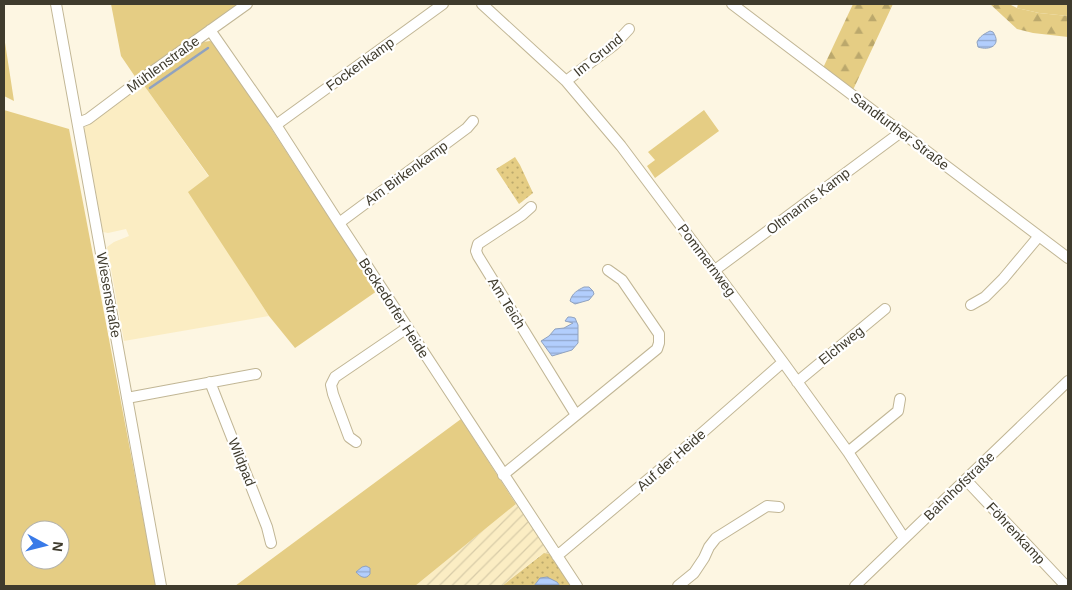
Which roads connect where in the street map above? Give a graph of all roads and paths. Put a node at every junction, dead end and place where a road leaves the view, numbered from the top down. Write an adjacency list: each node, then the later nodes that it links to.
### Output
1 (56, 4): 10 (street, Wiesenstraße)
2 (247, 4): 7 (street, Mühlenstraße)
3 (443, 4): 11 (street, Fockenkamp)
4 (482, 4): 8 (street, Pommernweg)
5 (732, 4): 12 (street, Sandfurther Straße)
6 (629, 29): 8 (street, Im Grund)
7 (210, 30): 10 (street, Mühlenstraße); 11 (street, Beckedorfer Heide)
8 (566, 81): 18 (street, Pommernweg)
9 (473, 121): 14 (street, Am Birkenkamp)
10 (78, 123): 27 (street, Wiesenstraße)
11 (276, 125): 14 (street, Beckedorfer Heide)
12 (901, 132): 15 (street, Sandfurther Straße); 18 (street, Oltmanns Kamp)
13 (531, 207): 29 (street, Am Teich)
14 (339, 223): 21 (street, Beckedorfer Heide)
15 (1039, 236): 16 (street, Sandfurther Straße); 19 (street)
16 (1068, 258)
17 (608, 270): 29 (street)
18 (715, 270): 22 (street, Pommernweg)
19 (970, 305)
20 (885, 309): 25 (street, Elchweg)
21 (407, 328): 30 (street); 32 (street, Beckedorfer Heide)
22 (784, 362): 25 (street, Pommernweg); 37 (street, Auf der Heide)
23 (256, 374): 24 (street)
24 (210, 382): 27 (street); 36 (street, Wildpad)
25 (797, 382): 31 (street, Pommernweg)
26 (1067, 386): 33 (street, Bahnhofstraße)
27 (127, 398): 38 (street, Wiesenstraße)
28 (900, 399): 31 (street)
29 (576, 415): 32 (street)
30 (356, 442)
31 (848, 452): 35 (street, Pommernweg)
32 (503, 475): 37 (street, Beckedorfer Heide)
33 (966, 480): 35 (street, Bahnhofstraße); 42 (street, Föhrenkamp)
34 (780, 507): 40 (street)
35 (904, 538): 41 (street, Bahnhofstraße)
36 (271, 543)
37 (557, 556): 39 (street, Beckedorfer Heide)
38 (161, 586)
39 (577, 586)
40 (678, 586)
41 (855, 586)
42 (1066, 586)

